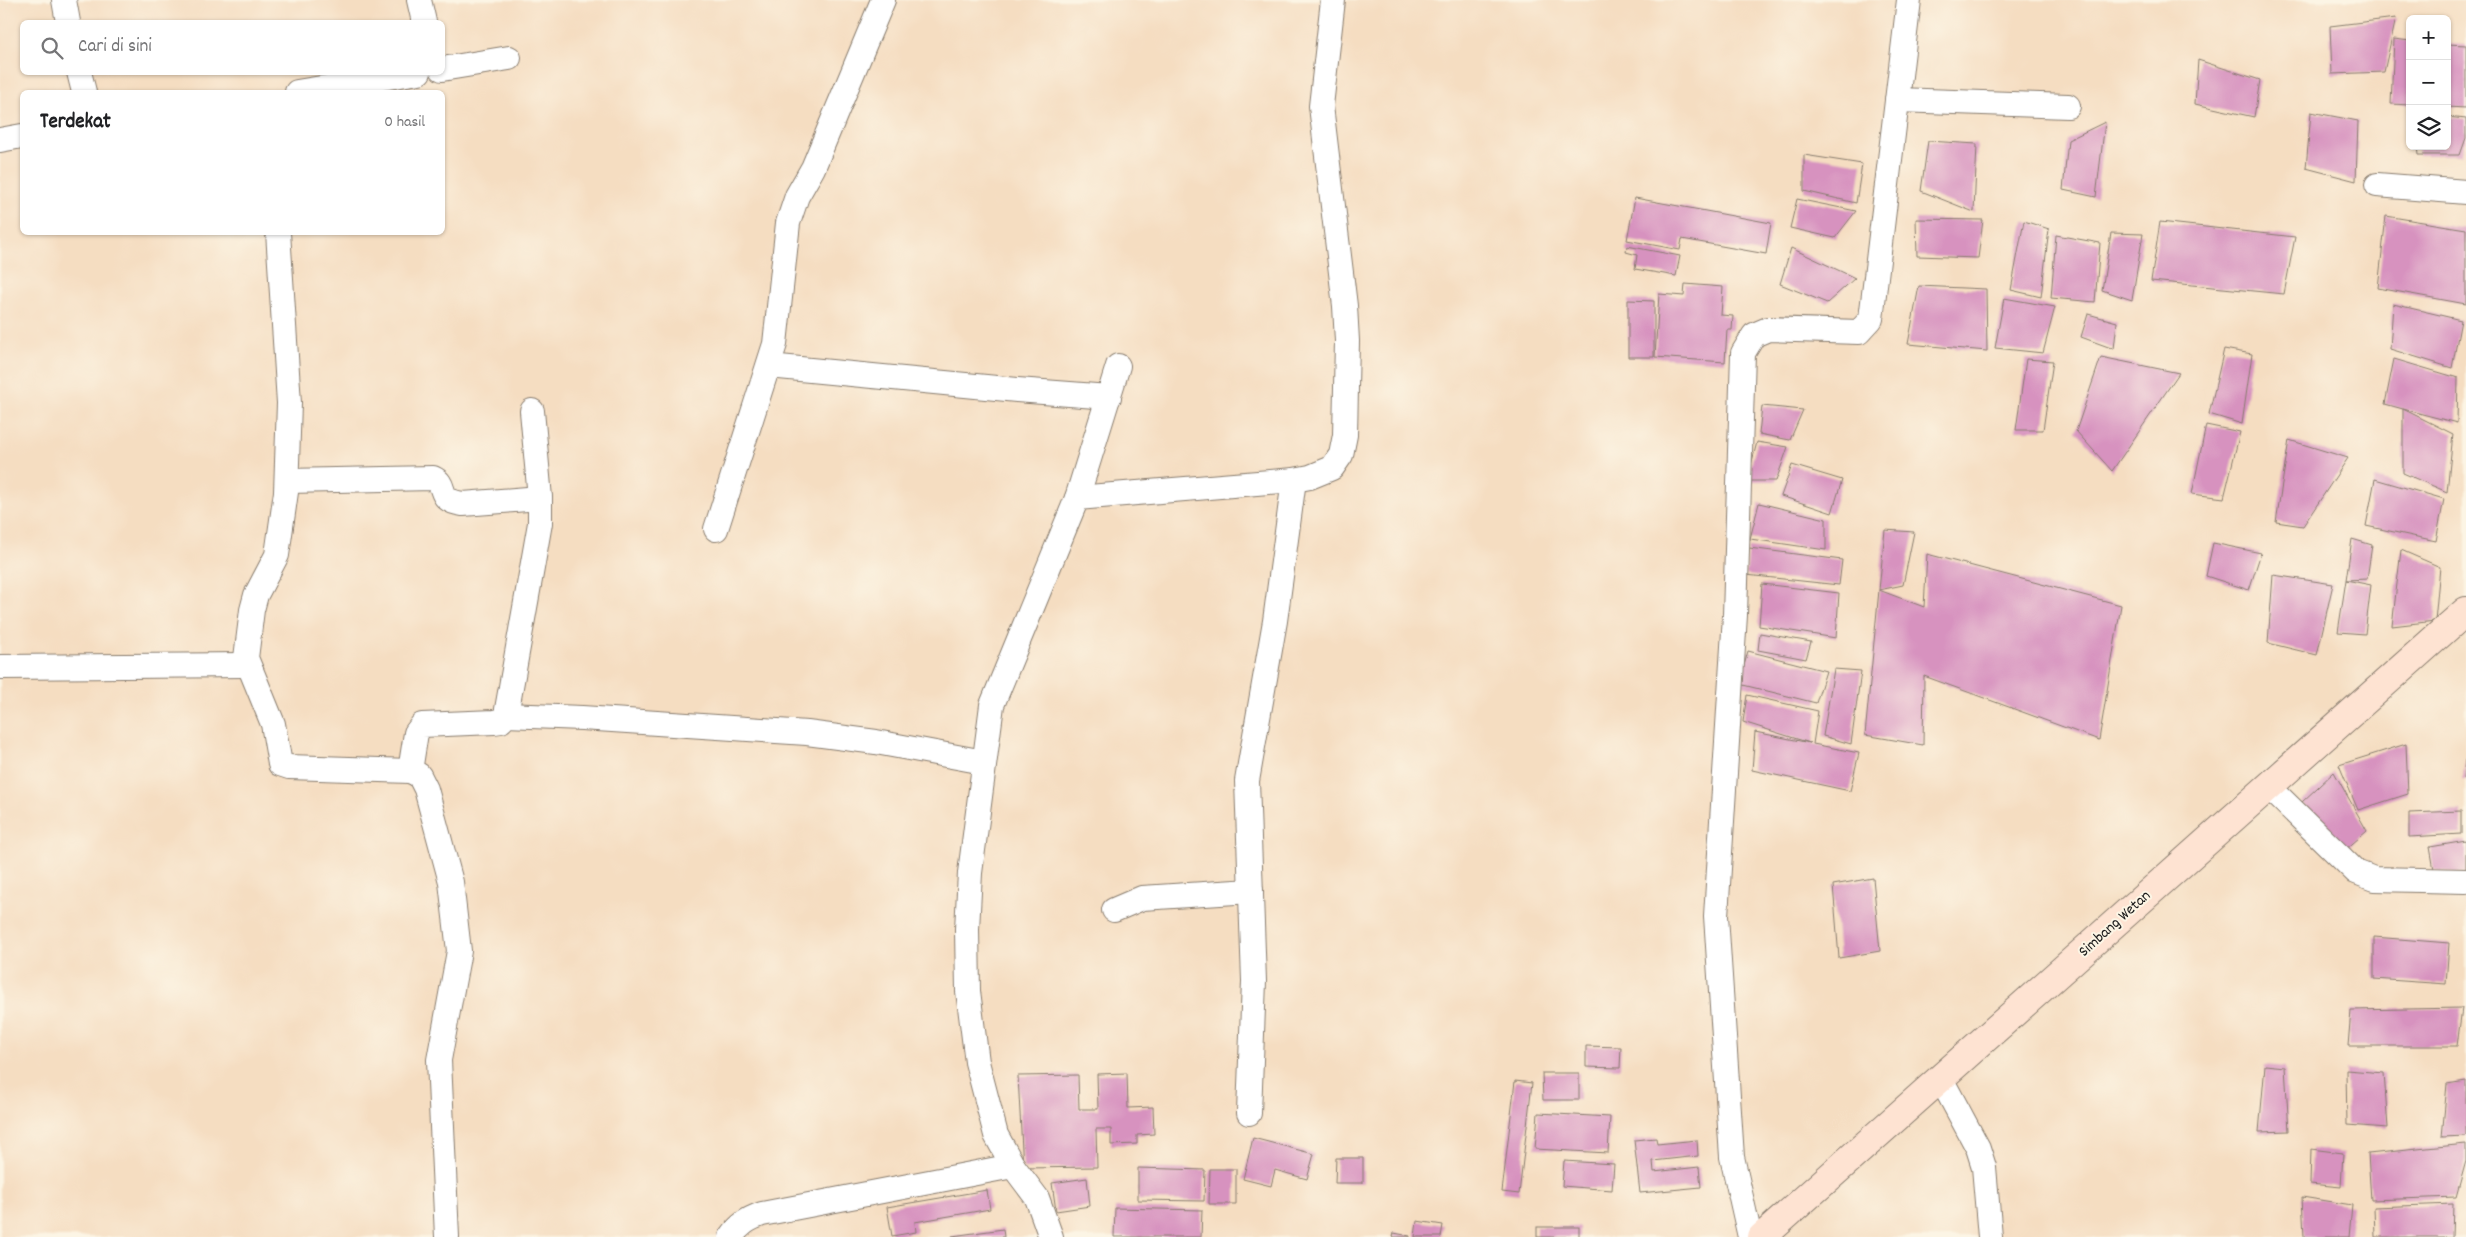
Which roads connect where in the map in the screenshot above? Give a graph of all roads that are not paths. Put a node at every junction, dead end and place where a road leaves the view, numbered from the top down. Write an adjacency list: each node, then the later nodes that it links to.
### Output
1 (64, 0): 6 (street)
2 (419, 0): 7 (street)
3 (883, 0): 21 (street)
4 (1333, 0): 25 (street)
5 (1909, 0): 14 (street)
6 (68, 20)
7 (424, 20)
8 (508, 58): 9 (street)
9 (445, 68)
10 (80, 75): 12 (street)
11 (402, 75): 13 (street)
12 (84, 90)
13 (309, 90)
14 (1897, 100): 15 (street); 46 (street)
15 (2068, 106)
16 (20, 136): 17 (street)
17 (0, 140)
18 (2377, 185): 19 (street)
19 (2466, 192)
20 (278, 235): 26 (street)
21 (769, 366): 23 (street); 29 (street)
22 (1118, 366): 23 (street)
23 (1109, 397): 28 (street)
24 (532, 411): 27 (street)
25 (1294, 480): 28 (street); 38 (street)
26 (287, 481): 27 (street); 31 (street)
27 (540, 498): 33 (street)
28 (1077, 498): 34 (street)
29 (716, 529)
30 (2466, 611): 36 (street, Simbang Wetan)
31 (248, 665): 32 (street); 35 (street)
32 (0, 667)
33 (506, 715): 34 (street); 35 (street)
34 (984, 762): 42 (street)
35 (410, 771): 43 (street)
36 (2270, 787): 37 (street); 40 (street, Simbang Wetan)
37 (2466, 881)
38 (1250, 891): 39 (street); 41 (street)
39 (1114, 910)
40 (1941, 1079): 47 (street, Simbang Wetan); 48 (street)
41 (1249, 1113)
42 (1013, 1166): 44 (street); 45 (street)
43 (447, 1237)
44 (732, 1237)
45 (1051, 1237)
46 (1750, 1237)
47 (1762, 1237)
48 (1990, 1237)

